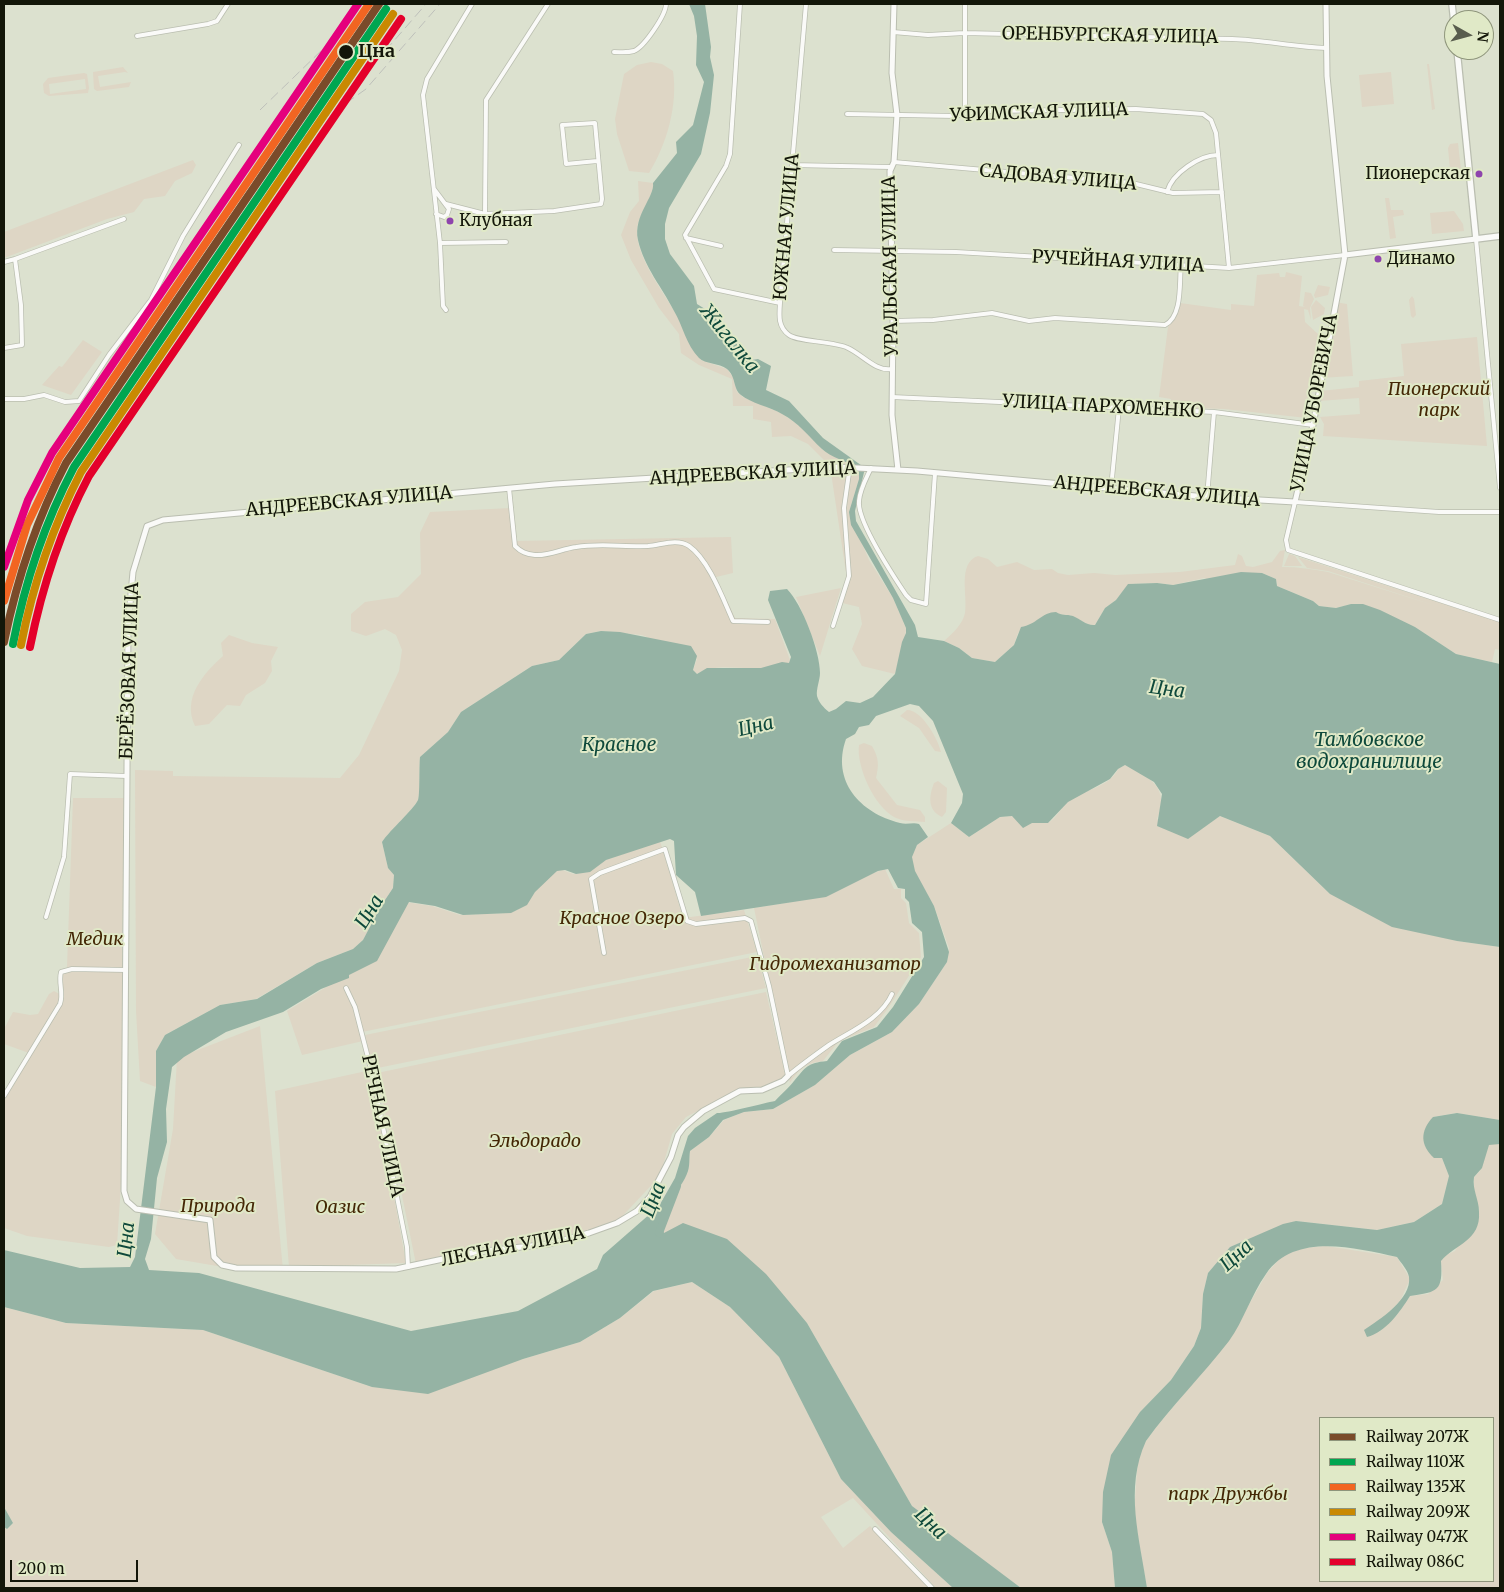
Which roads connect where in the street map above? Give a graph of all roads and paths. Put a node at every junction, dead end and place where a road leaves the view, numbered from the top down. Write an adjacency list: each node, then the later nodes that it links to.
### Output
1 (228, 4): 12 (street)
2 (472, 4): 24 (street)
3 (548, 4): 29 (street)
4 (666, 4): 14 (street)
5 (740, 4): 32 (street)
6 (806, 4): 23 (street, ЮЖНАЯ УЛИЦА)
7 (894, 4): 10 (street, УРАЛЬСКАЯ УЛИЦА)
8 (965, 4): 11 (street)
9 (1326, 4): 13 (street, УЛИЦА УБОРЕВИЧА)
10 (893, 32): 11 (street, ОРЕНБУРГСКАЯ УЛИЦА); 18 (street, УРАЛЬСКАЯ УЛИЦА)
11 (964, 33): 13 (street, ОРЕНБУРГСКАЯ УЛИЦА); 16 (street)
12 (137, 36)
13 (1326, 48): 39 (street, УЛИЦА УБОРЕВИЧА)
14 (614, 52)
15 (1458, 60): 33 (main road)
16 (965, 113): 18 (street, УФИМСКАЯ УЛИЦА); 20 (street, УФИМСКАЯ УЛИЦА)
17 (847, 114): 18 (street, УФИМСКАЯ УЛИЦА)
18 (897, 115): 22 (street, УРАЛЬСКАЯ УЛИЦА)
19 (239, 145): 50 (street)
20 (1218, 155): 25 (street); 26 (street)
21 (598, 161): 21 (street); 29 (street)
22 (892, 164): 23 (street, САДОВАЯ УЛИЦА); 25 (street, САДОВАЯ УЛИЦА); 38 (street, УРАЛЬСКАЯ УЛИЦА)
23 (792, 165): 44 (street, ЮЖНАЯ УЛИЦА)
24 (433, 188): 27 (street); 28 (street)
25 (1167, 192): 26 (street, САДОВАЯ УЛИЦА)
26 (1222, 192): 43 (street)
27 (446, 204): 28 (street); 29 (street)
28 (436, 214): 35 (street)
29 (486, 214)
30 (124, 218): 40 (street)
31 (1500, 236): 33 (main road)
32 (686, 238): 36 (street); 44 (street)
33 (1476, 239): 39 (street); 60 (street)
34 (506, 242): 35 (street)
35 (440, 243): 45 (street)
36 (721, 246)
37 (834, 250): 38 (street, РУЧЕЙНАЯ УЛИЦА)
38 (892, 252): 42 (street, РУЧЕЙНАЯ УЛИЦА); 46 (street, УРАЛЬСКАЯ УЛИЦА)
39 (1344, 255): 43 (street, РУЧЕЙНАЯ УЛИЦА); 53 (street, УЛИЦА УБОРЕВИЧА)
40 (15, 259): 41 (street); 47 (street)
41 (4, 262)
42 (1181, 265): 43 (street, РУЧЕЙНАЯ УЛИЦА); 46 (street)
43 (1229, 268)
44 (780, 303): 48 (street, ЮЖНАЯ УЛИЦА)
45 (446, 310)
46 (893, 321): 48 (street, УРАЛЬСКАЯ УЛИЦА)
47 (4, 348)
48 (892, 369): 49 (street, УРАЛЬСКАЯ УЛИЦА)
49 (892, 397): 51 (street, УЛИЦА ПАРХОМЕНКО); 56 (street, УРАЛЬСКАЯ УЛИЦА)
50 (4, 399)
51 (1118, 408): 52 (street, УЛИЦА ПАРХОМЕНКО); 59 (street)
52 (1214, 412): 53 (street, УЛИЦА ПАРХОМЕНКО); 61 (street)
53 (1312, 425): 62 (street, УЛИЦА УБОРЕВИЧА)
54 (853, 467): 55 (street, АНДРЕЕВСКАЯ УЛИЦА); 58 (street, АНДРЕЕВСКАЯ УЛИЦА); 67 (street)
55 (869, 468): 56 (street, АНДРЕЕВСКАЯ УЛИЦА); 57 (street)
56 (898, 470): 57 (street, АНДРЕЕВСКАЯ УЛИЦА)
57 (935, 473): 59 (street, АНДРЕЕВСКАЯ УЛИЦА)
58 (509, 488): 64 (street, АНДРЕЕВСКАЯ УЛИЦА); 66 (street)
59 (1111, 488): 61 (street, АНДРЕЕВСКАЯ УЛИЦА)
60 (1500, 488)
61 (1207, 497): 62 (street, АНДРЕЕВСКАЯ УЛИЦА)
62 (1295, 502): 63 (street, АНДРЕЕВСКАЯ УЛИЦА); 65 (street, УЛИЦА УБОРЕВИЧА)
63 (1500, 512)
64 (155, 522): 68 (street, БЕРЁЗОВАЯ УЛИЦА)
65 (1500, 620)
66 (768, 622)
67 (833, 626)
68 (127, 776): 69 (street); 71 (street, БЕРЁЗОВАЯ УЛИЦА)
69 (46, 916)
70 (604, 953): 74 (street)
71 (126, 970): 75 (street); 76 (street, БЕРЁЗОВАЯ УЛИЦА)
72 (346, 988): 77 (street, РЕЧНАЯ УЛИЦА)
73 (892, 994): 74 (street, ЛЕСНАЯ УЛИЦА)
74 (788, 1076): 77 (street, ЛЕСНАЯ УЛИЦА)
75 (4, 1096)
76 (162, 1212): 77 (street, ЛЕСНАЯ УЛИЦА)
77 (408, 1267)
78 (875, 1529): 79 (street)
79 (932, 1588)

